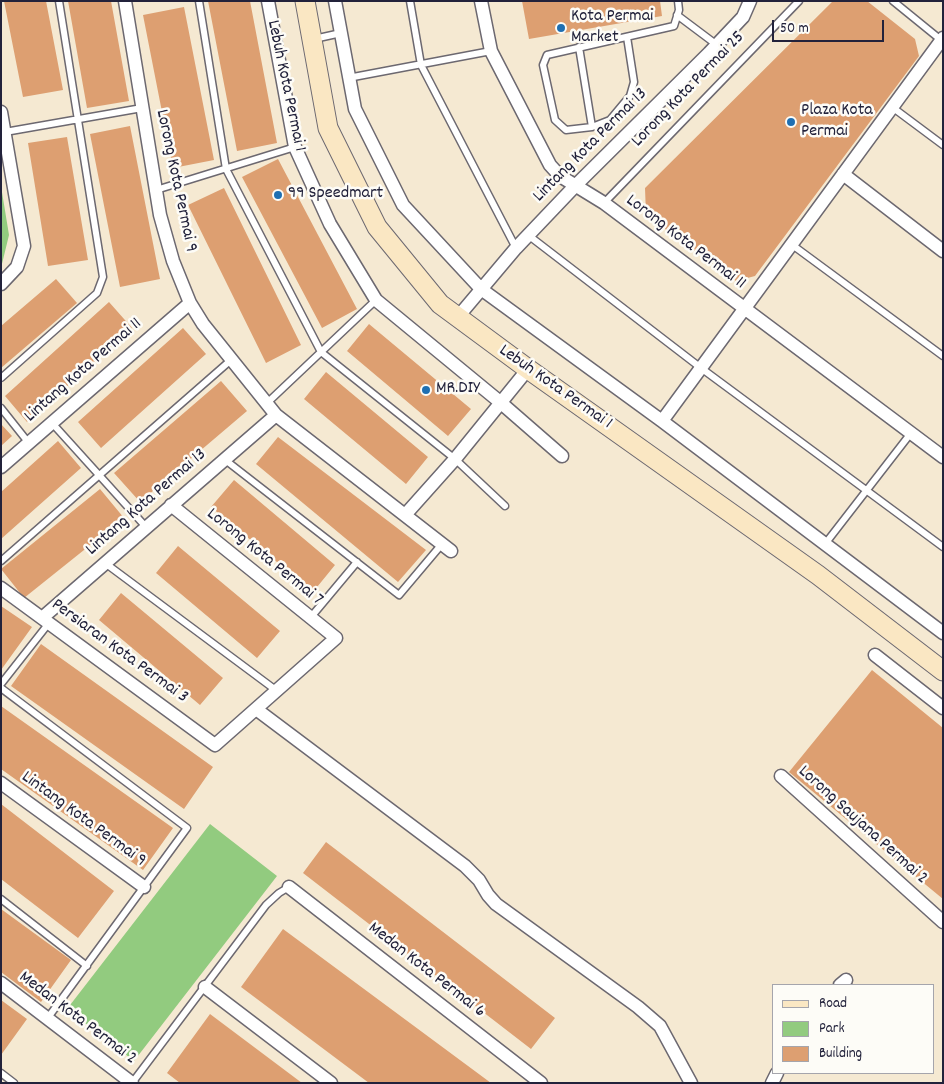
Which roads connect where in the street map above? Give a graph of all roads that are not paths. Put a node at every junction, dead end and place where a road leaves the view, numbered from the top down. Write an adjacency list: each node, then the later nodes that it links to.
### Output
1 (59, 1): 26 (lane)
2 (125, 1): 24 (street, Lorong Kota Permai 9)
3 (199, 1): 31 (lane)
4 (268, 1): 30 (street, Lebuh Kota Permai 1)
5 (305, 1): 17 (street, Lebuh Kota Permai 1)
6 (335, 1): 14 (street, Lebuh Kota Permai 1)
7 (410, 1): 21 (lane)
8 (481, 1): 20 (street, Lorong Kota Permai 11)
9 (678, 1): 13 (lane)
10 (750, 1): 18 (street, Lintang Kota Permai 13)
11 (799, 1): 35 (lane, Lorong Kota Permai 25)
12 (893, 1): 16 (lane)
13 (677, 15): 15 (lane); 18 (lane)
14 (341, 33): 17 (lane); 22 (street, Lebuh Kota Permai 1)
15 (628, 37): 19 (lane); 27 (lane)
16 (942, 39): 23 (street)
17 (312, 40): 45 (street, Lebuh Kota Permai 1)
18 (717, 46): 33 (street, Lintang Kota Permai 13)
19 (579, 47): 27 (lane); 27 (lane)
20 (491, 51): 21 (lane); 33 (street, Lorong Kota Permai 11)
21 (421, 65): 22 (lane); 38 (lane)
22 (348, 78): 41 (street, Lebuh Kota Permai 1)
23 (892, 107): 29 (lane); 32 (street)
24 (142, 108): 26 (lane); 34 (street, Lorong Kota Permai 9)
25 (1, 112): 28 (street)
26 (78, 119): 28 (lane); 51 (lane)
27 (592, 126)
28 (5, 132): 40 (street)
29 (943, 145)
30 (295, 147): 31 (lane); 42 (street, Lebuh Kota Permai 1)
31 (226, 169): 34 (lane); 46 (lane)
32 (843, 174): 37 (street); 39 (street)
33 (575, 186): 35 (street, Lorong Kota Permai 11); 36 (street, Lintang Kota Permai 13)
34 (156, 190): 43 (street, Lorong Kota Permai 9)
35 (604, 204): 44 (street, Lorong Kota Permai 11)
36 (528, 235): 38 (street, Lintang Kota Permai 13); 49 (lane)
37 (791, 244): 44 (street); 47 (lane)
38 (516, 248): 41 (street, Lintang Kota Permai 13)
39 (943, 251)
40 (1, 284)
41 (481, 289): 45 (street, Lintang Kota Permai 13); 56 (street, Lebuh Kota Permai 1)
42 (376, 300): 46 (lane); 52 (street, Lebuh Kota Permai 1)
43 (190, 302): 48 (street, Lorong Kota Permai 9); 57 (street, Lintang Kota Permai 11)
44 (744, 309): 49 (street); 58 (street, Lorong Kota Permai 11)
45 (457, 318): 50 (street, Lebuh Kota Permai 1)
46 (321, 352): 53 (lane); 63 (lane)
47 (943, 356)
48 (231, 360): 53 (street, Lorong Kota Permai 9); 65 (lane)
49 (701, 368): 56 (street); 66 (lane)
50 (528, 369): 52 (street); 82 (street, Lebuh Kota Permai 1)
51 (1, 378)
52 (500, 402): 60 (street, Lebuh Kota Permai 1); 63 (street)
53 (266, 404): 55 (street, Lorong Kota Permai 9)
54 (1, 408): 59 (lane)
55 (276, 415): 62 (street, Lintang Kota Permai 13); 69 (street, Lorong Kota Permai 9)
56 (662, 421): 71 (street, Lebuh Kota Permai 1)
57 (52, 423): 59 (street, Lintang Kota Permai 11); 65 (lane)
58 (911, 433): 61 (street, Lorong Kota Permai 11); 66 (lane)
59 (28, 442): 64 (street, Lintang Kota Permai 11)
60 (562, 456)
61 (943, 457)
62 (224, 459): 67 (street, Lintang Kota Permai 13); 75 (lane)
63 (455, 460): 68 (lane); 69 (street)
64 (1, 467)
65 (99, 475): 70 (lane); 74 (lane)
66 (868, 491): 71 (lane); 73 (lane)
67 (171, 505): 70 (street, Lintang Kota Permai 13); 78 (street, Lorong Kota Permai 7)
68 (505, 506)
69 (405, 515): 72 (street, Lorong Kota Permai 9)
70 (146, 527): 76 (street, Lintang Kota Permai 13)
71 (825, 544): 80 (street, Lebuh Kota Permai 1)
72 (446, 547): 75 (lane)
73 (943, 548)
74 (1, 561)
75 (357, 562): 78 (lane)
76 (105, 563): 79 (street, Lintang Kota Permai 13); 85 (lane)
77 (1, 588): 79 (street, Persiaran Kota Permai 3)
78 (310, 617): 85 (street, Lorong Kota Permai 7)
79 (46, 620): 83 (lane); 87 (street, Persiaran Kota Permai 3)
80 (943, 633)
81 (875, 655): 86 (street)
82 (943, 671)
83 (1, 684)
84 (1, 688): 90 (lane)
85 (277, 691): 87 (street)
86 (943, 708)
87 (256, 709): 103 (street)
88 (781, 776): 93 (street, Lorong Saujana Permai 2)
89 (1, 783): 90 (street, Lintang Kota Permai 9)
90 (144, 887): 94 (lane)
91 (289, 887): 96 (lane); 102 (street, Medan Kota Permai 6)
92 (1, 900): 94 (lane)
93 (943, 922)
94 (87, 966): 97 (lane)
95 (1, 983): 97 (street, Medan Kota Permai 2)
96 (205, 987): 100 (lane); 101 (street)
97 (47, 1019): 100 (street, Medan Kota Permai 2)
98 (1, 1073): 99 (lane)
99 (14, 1083)
100 (132, 1083)
101 (331, 1083)
102 (541, 1083)
103 (692, 1083)

